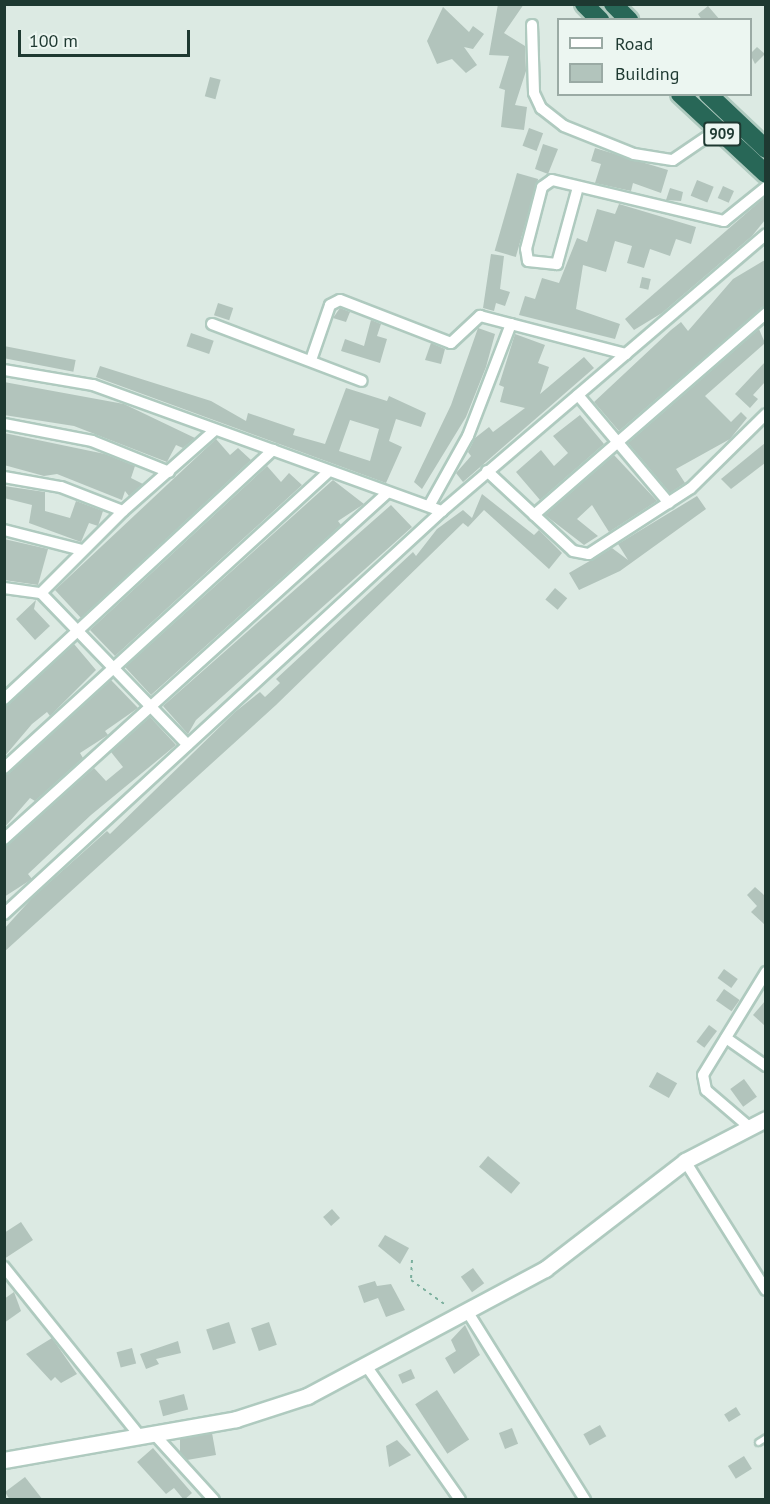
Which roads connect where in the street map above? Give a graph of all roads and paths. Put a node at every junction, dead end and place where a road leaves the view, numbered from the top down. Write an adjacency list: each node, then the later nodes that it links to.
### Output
1 (584, 4): 3 (highway)
2 (613, 4): 4 (highway)
3 (598, 18)
4 (627, 18)
5 (532, 25): 8 (street)
6 (682, 96): 8 (highway, 909)
7 (710, 96): 9 (highway, 909)
8 (717, 130): 10 (highway, 909)
9 (765, 149)
10 (765, 174)
11 (578, 186): 11 (street); 12 (street)
12 (765, 187)
13 (765, 234): 17 (street)
14 (765, 314): 25 (street)
15 (212, 324): 18 (street)
16 (512, 324): 17 (street); 18 (street); 33 (street)
17 (626, 354): 21 (street)
18 (311, 360): 20 (street)
19 (4, 370): 24 (street)
20 (362, 381)
21 (578, 395): 25 (street); 27 (street)
22 (765, 414): 32 (street)
23 (4, 424): 28 (street)
24 (215, 430): 26 (street); 28 (street)
25 (618, 441): 32 (street); 36 (street)
26 (273, 450): 29 (street); 41 (street)
27 (487, 471): 35 (street); 36 (street)
28 (169, 472): 34 (street)
29 (327, 473): 31 (street); 42 (street)
30 (4, 477): 34 (street)
31 (387, 493): 33 (street); 44 (street)
32 (669, 503): 36 (street)
33 (429, 506): 35 (street)
34 (123, 511): 38 (street)
35 (442, 511): 45 (street)
36 (534, 515)
37 (4, 530): 38 (street)
38 (81, 550): 40 (street)
39 (4, 588): 40 (street)
40 (41, 593): 41 (street)
41 (79, 631): 42 (street); 43 (street)
42 (112, 669): 44 (street); 46 (street)
43 (4, 699)
44 (150, 705): 45 (street); 47 (street)
45 (188, 745): 48 (street)
46 (4, 768)
47 (4, 839)
48 (4, 914)
49 (765, 972): 50 (street)
50 (726, 1038): 51 (street); 53 (street)
51 (765, 1066)
52 (765, 1119): 53 (street)
53 (748, 1126): 54 (street)
54 (685, 1161): 57 (street); 58 (street)
55 (412, 1260): 58 (path)
56 (4, 1267): 60 (street)
57 (765, 1290)
58 (463, 1314): 59 (street); 66 (street)
59 (367, 1367): 60 (street); 65 (street)
60 (147, 1435): 63 (street); 64 (street)
61 (765, 1437): 62 (lane)
62 (758, 1442)
63 (4, 1460)
64 (214, 1500)
65 (460, 1500)
66 (585, 1500)

